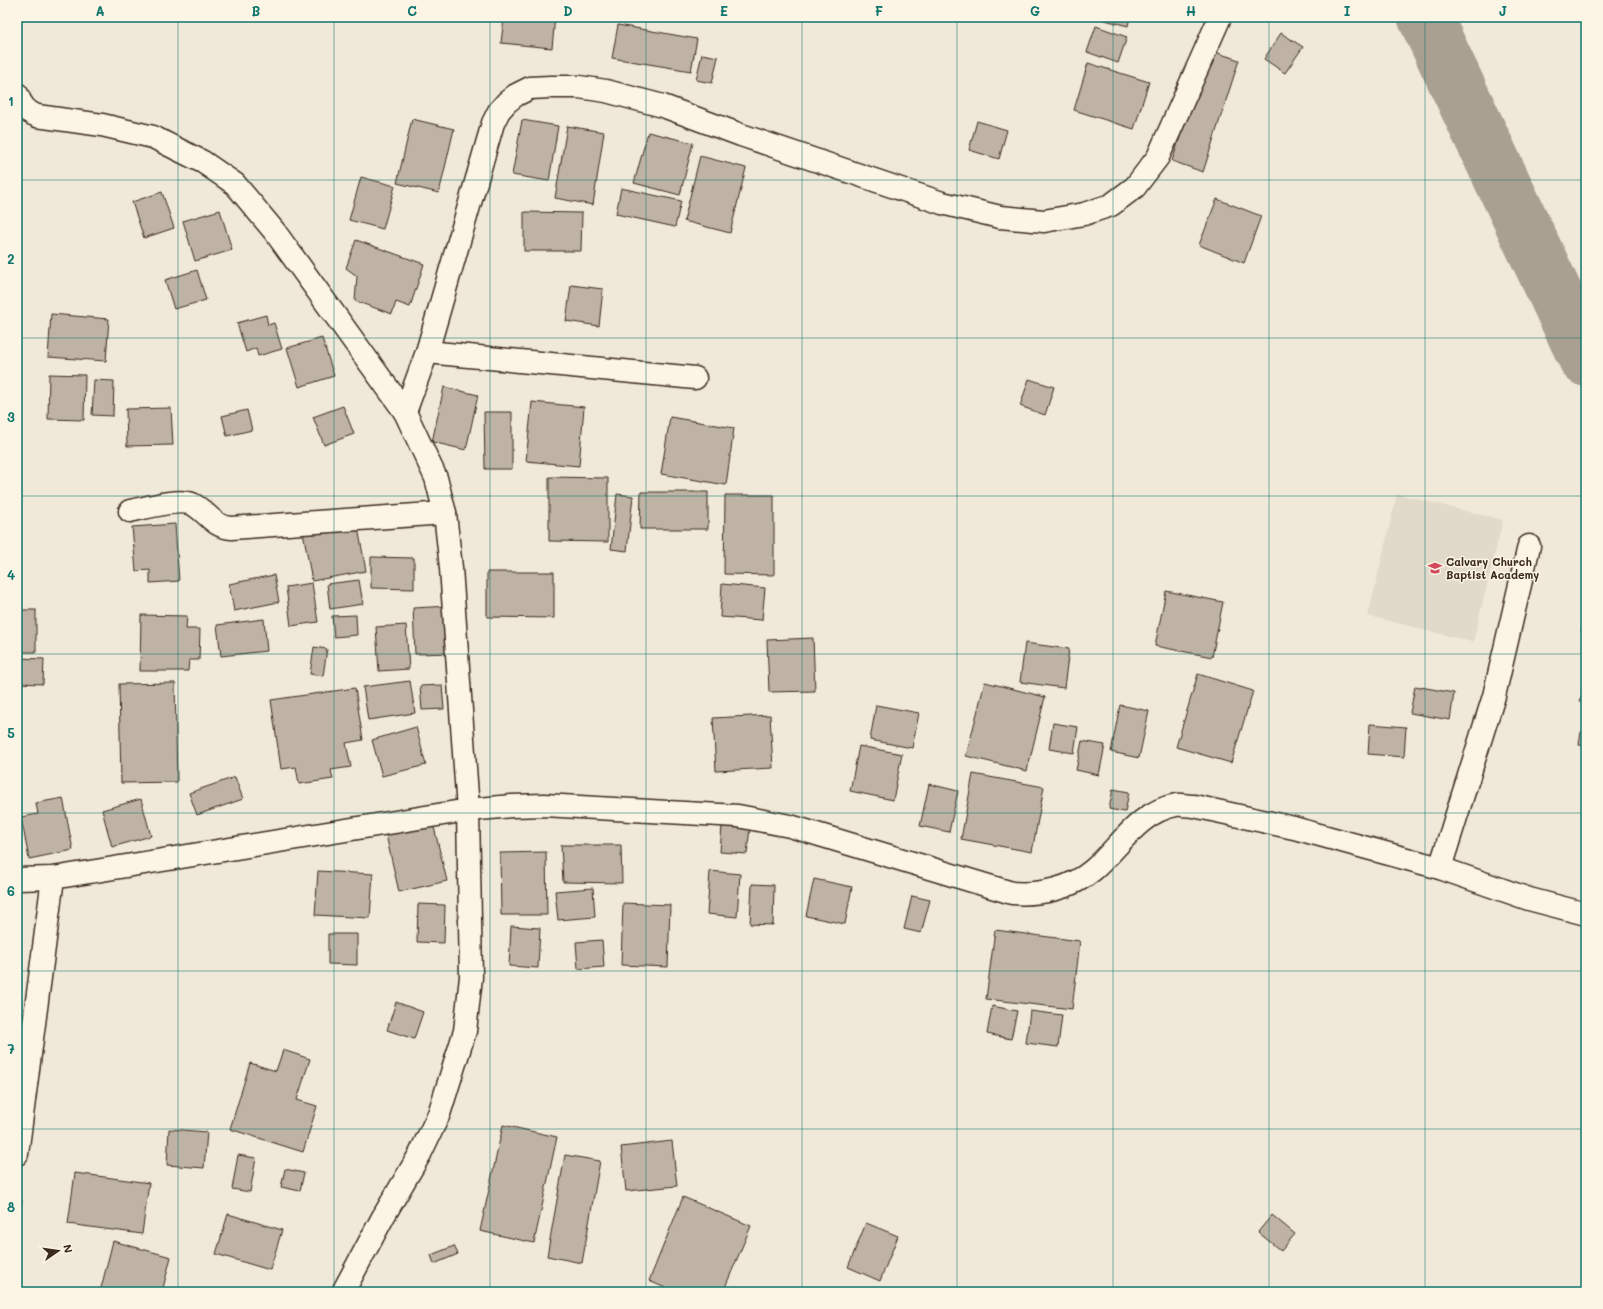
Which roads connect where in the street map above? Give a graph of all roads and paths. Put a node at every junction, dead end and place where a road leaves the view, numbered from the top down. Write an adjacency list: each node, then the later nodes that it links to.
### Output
1 (1220, 17): 3 (street)
2 (19, 103): 5 (street)
3 (427, 352): 4 (street); 5 (street)
4 (695, 378)
5 (405, 412): 7 (street)
6 (130, 511): 7 (street)
7 (445, 514): 9 (street)
8 (1529, 546): 10 (street)
9 (468, 810): 10 (street); 11 (street); 15 (street)
10 (1440, 868): 13 (street)
11 (54, 878): 12 (street); 14 (street)
12 (17, 879)
13 (1586, 914)
14 (17, 1154)
15 (343, 1292)

